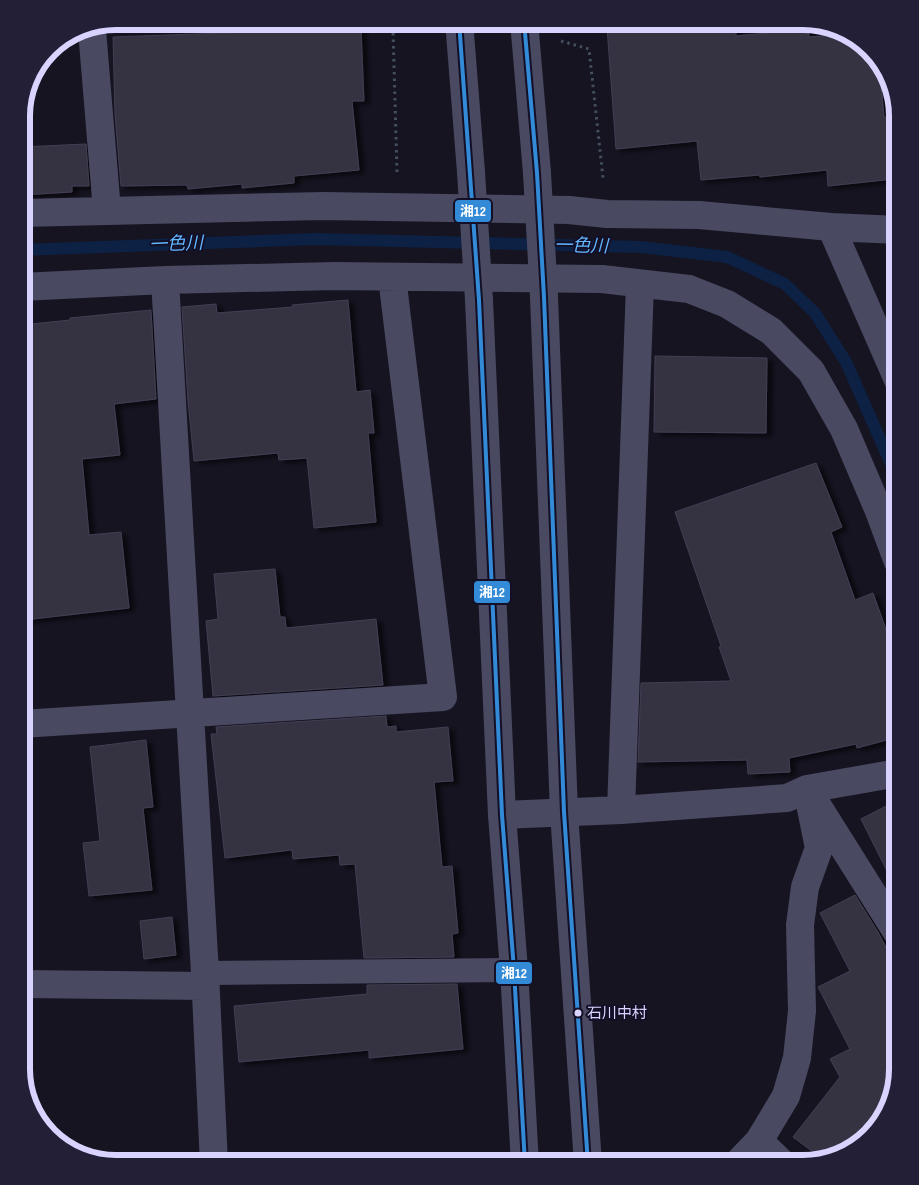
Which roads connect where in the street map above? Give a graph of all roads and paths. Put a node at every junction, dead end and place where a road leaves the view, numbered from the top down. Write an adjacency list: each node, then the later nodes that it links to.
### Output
1 (393, 30): 6 (path)
2 (460, 30): 24 (street, bridge)
3 (524, 30): 23 (street, bridge)
4 (535, 30): 9 (path)
5 (92, 34): 7 (street)
6 (398, 207): 7 (street); 9 (street)
7 (107, 212): 8 (street)
8 (30, 213)
9 (607, 214): 10 (street)
10 (831, 227): 11 (street); 16 (street)
11 (889, 230)
12 (392, 277): 13 (street); 14 (street); 18 (street)
13 (165, 280): 15 (street); 18 (street)
14 (640, 284): 17 (street); 22 (street)
15 (30, 287)
16 (889, 359)
17 (889, 538)
18 (190, 713): 19 (street); 27 (street)
19 (30, 723)
20 (889, 775): 21 (street)
21 (807, 789): 22 (street); 25 (street); 29 (street)
22 (621, 810): 23 (street)
23 (564, 812): 24 (street); 32 (street)
24 (502, 814): 26 (street)
25 (889, 920)
26 (514, 970): 27 (street); 31 (street)
27 (205, 980): 28 (street); 30 (street)
28 (30, 984)
29 (759, 1141): 33 (street); 34 (street)
30 (214, 1155)
31 (524, 1155)
32 (587, 1155)
33 (746, 1155)
34 (774, 1155)

